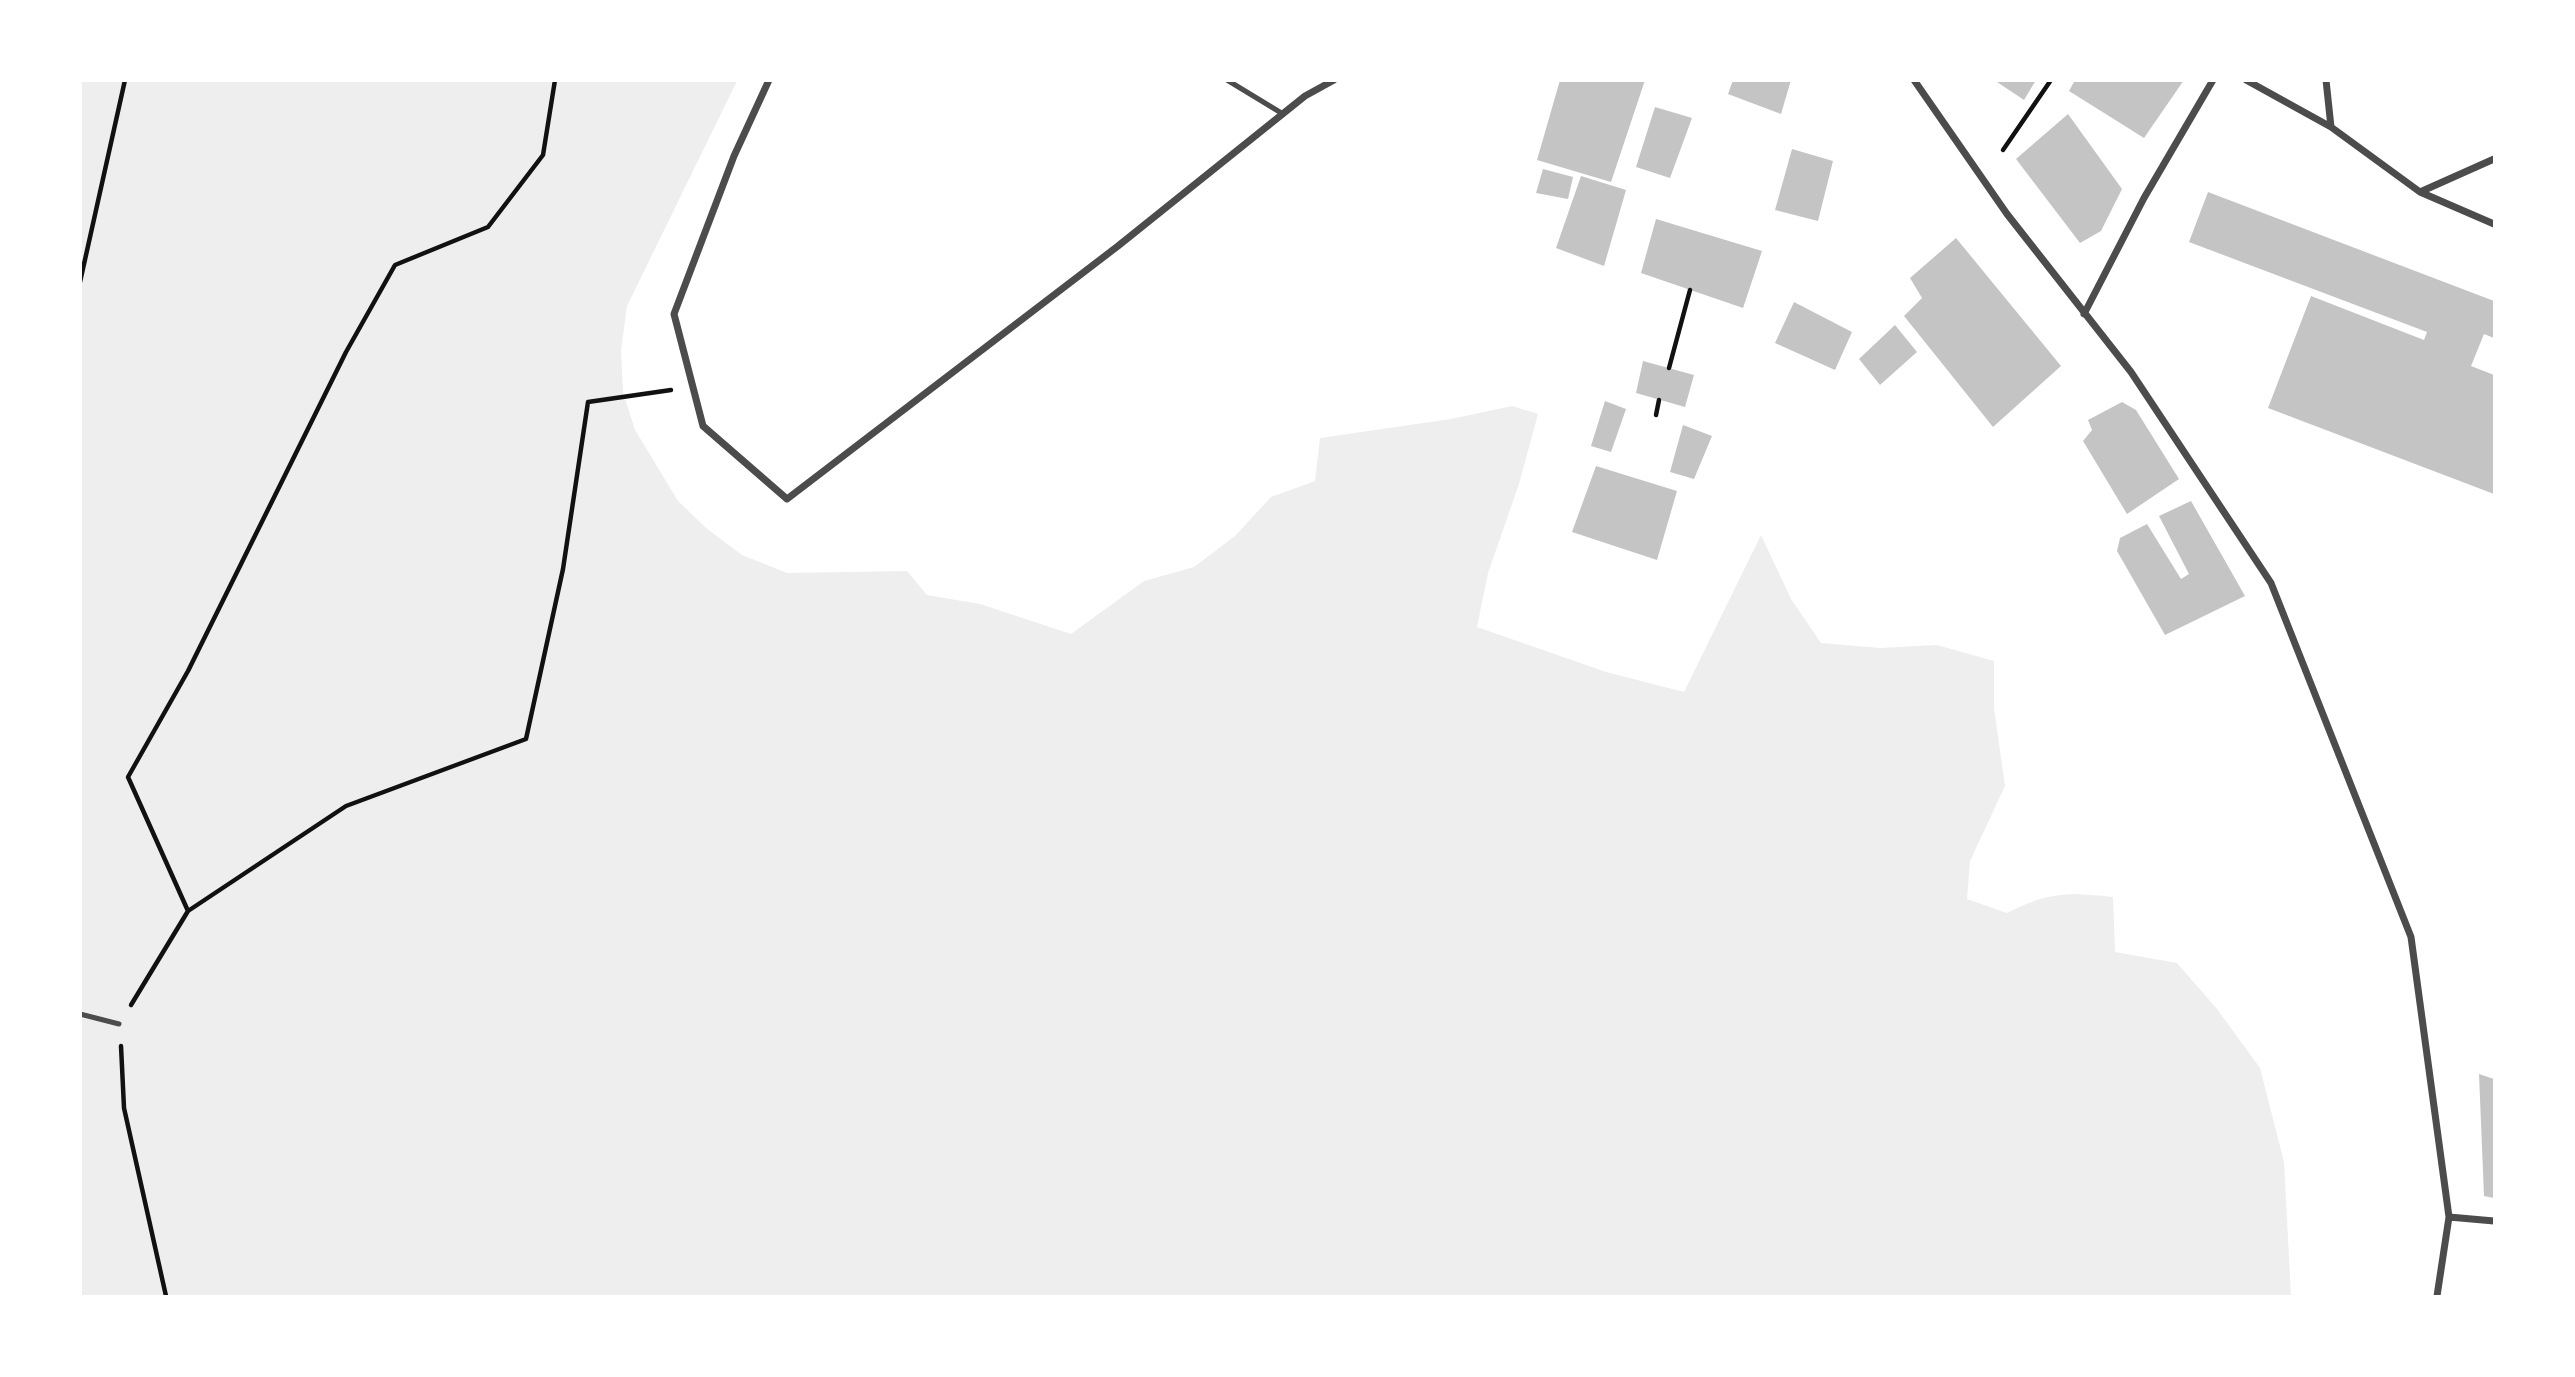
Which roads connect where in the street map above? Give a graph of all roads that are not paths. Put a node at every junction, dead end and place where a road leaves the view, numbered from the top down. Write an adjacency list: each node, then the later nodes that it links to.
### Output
1 (769, 80): 8 (street)
2 (1227, 80): 8 (lane)
3 (1334, 80): 8 (street)
4 (1914, 80): 13 (street)
5 (2213, 80): 13 (street)
6 (2246, 80): 9 (street)
7 (2326, 80): 9 (street)
8 (1283, 114)
9 (2331, 127): 11 (street)
10 (2494, 159): 11 (street)
11 (2420, 192): 12 (street)
12 (2494, 224)
13 (2084, 314): 16 (street)
14 (80, 1014): 15 (lane)
15 (119, 1024)
16 (2449, 1217): 17 (street); 18 (street)
17 (2494, 1221)
18 (2437, 1297)

